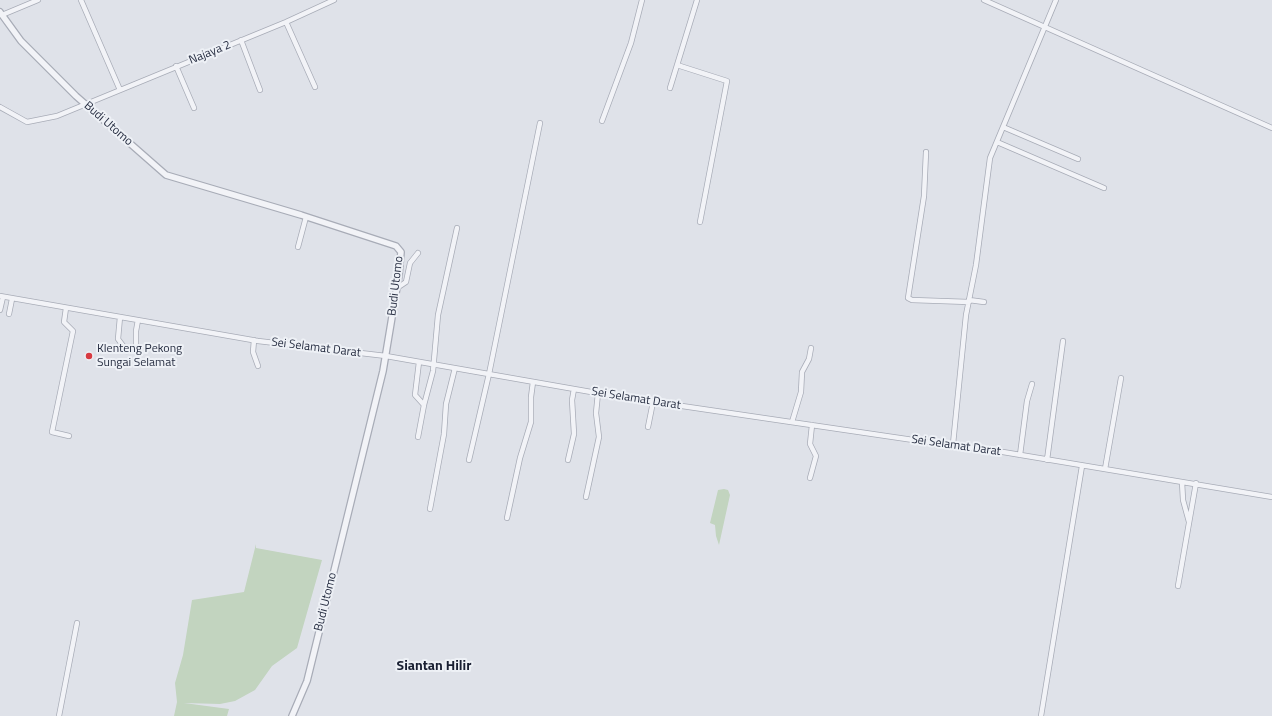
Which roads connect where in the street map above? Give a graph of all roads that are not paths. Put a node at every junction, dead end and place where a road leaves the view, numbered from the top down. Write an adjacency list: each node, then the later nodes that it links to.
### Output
1 (38, 0): 8 (street)
2 (81, 0): 16 (street)
3 (334, 0): 9 (street, Najaya 2)
4 (642, 0): 21 (street)
5 (697, 0): 12 (street)
6 (984, 0): 10 (street)
7 (1056, 0): 10 (street)
8 (1, 14): 18 (street, Budi Utomo)
9 (286, 22): 11 (street, Najaya 2); 14 (street)
10 (1045, 26): 23 (street); 24 (street)
11 (241, 40): 13 (street, Najaya 2); 17 (street)
12 (677, 65): 15 (street); 30 (street)
13 (176, 66): 16 (street, Najaya 2); 20 (street)
14 (316, 87)
15 (670, 88)
16 (120, 90): 18 (street, Najaya 2)
17 (260, 90)
18 (86, 104): 19 (street, Najaya 2); 29 (street, Budi Utomo)
19 (0, 107)
20 (194, 108)
21 (602, 121)
22 (540, 123): 54 (street)
23 (1003, 127): 25 (street); 27 (street)
24 (1272, 128)
25 (996, 142): 28 (street); 37 (street)
26 (926, 152): 37 (street)
27 (1078, 159)
28 (1104, 188)
29 (306, 217): 32 (street); 34 (street, Budi Utomo)
30 (700, 222)
31 (457, 228): 51 (street)
32 (298, 248)
33 (418, 253): 34 (street)
34 (397, 288): 49 (street, Budi Utomo)
35 (2, 298): 36 (street, Sei Selamat Darat); 40 (street)
36 (11, 301): 39 (street, Sei Selamat Darat); 41 (street)
37 (969, 301): 38 (street); 67 (street)
38 (984, 302)
39 (66, 309): 42 (street, Sei Selamat Darat); 65 (street)
40 (0, 310)
41 (9, 314)
42 (120, 317): 43 (street, Sei Selamat Darat); 47 (street)
43 (138, 320): 45 (street, Sei Selamat Darat); 48 (street)
44 (1063, 341): 71 (street)
45 (254, 342): 49 (street, Sei Selamat Darat); 52 (street)
46 (811, 348): 62 (street)
47 (127, 351)
48 (139, 352)
49 (386, 359): 50 (street, Sei Selamat Darat); 85 (street, Budi Utomo)
50 (419, 362): 51 (street, Sei Selamat Darat); 61 (street)
51 (433, 364): 53 (street, Sei Selamat Darat); 61 (street)
52 (258, 366)
53 (455, 368): 54 (street, Sei Selamat Darat); 79 (street)
54 (488, 377): 56 (street, Sei Selamat Darat); 69 (street)
55 (1120, 378): 73 (street)
56 (534, 382): 58 (street, Sei Selamat Darat); 80 (street)
57 (1032, 384): 68 (street)
58 (574, 391): 59 (street, Sei Selamat Darat); 70 (street)
59 (598, 395): 60 (street, Sei Selamat Darat); 77 (street)
60 (652, 404): 62 (street, Sei Selamat Darat); 63 (street)
61 (424, 405): 66 (street)
62 (792, 422): 64 (street, Sei Selamat Darat)
63 (648, 427)
64 (811, 427): 67 (street, Sei Selamat Darat); 74 (street)
65 (69, 436)
66 (418, 437)
67 (952, 444): 68 (street, Sei Selamat Darat)
68 (1020, 455): 71 (street, Sei Selamat Darat)
69 (469, 460)
70 (568, 460)
71 (1047, 460): 72 (street, Sei Selamat Darat)
72 (1082, 466): 73 (street, Sei Selamat Darat); 86 (street)
73 (1105, 469): 75 (street, Sei Selamat Darat)
74 (810, 478)
75 (1182, 482): 76 (street, Sei Selamat Darat); 81 (street)
76 (1196, 483): 78 (street, Sei Selamat Darat); 81 (street)
77 (586, 497)
78 (1272, 497)
79 (430, 509)
80 (507, 518)
81 (1190, 524): 82 (street)
82 (1178, 586)
83 (77, 623): 84 (street)
84 (58, 716)
85 (292, 716)
86 (1041, 716)

